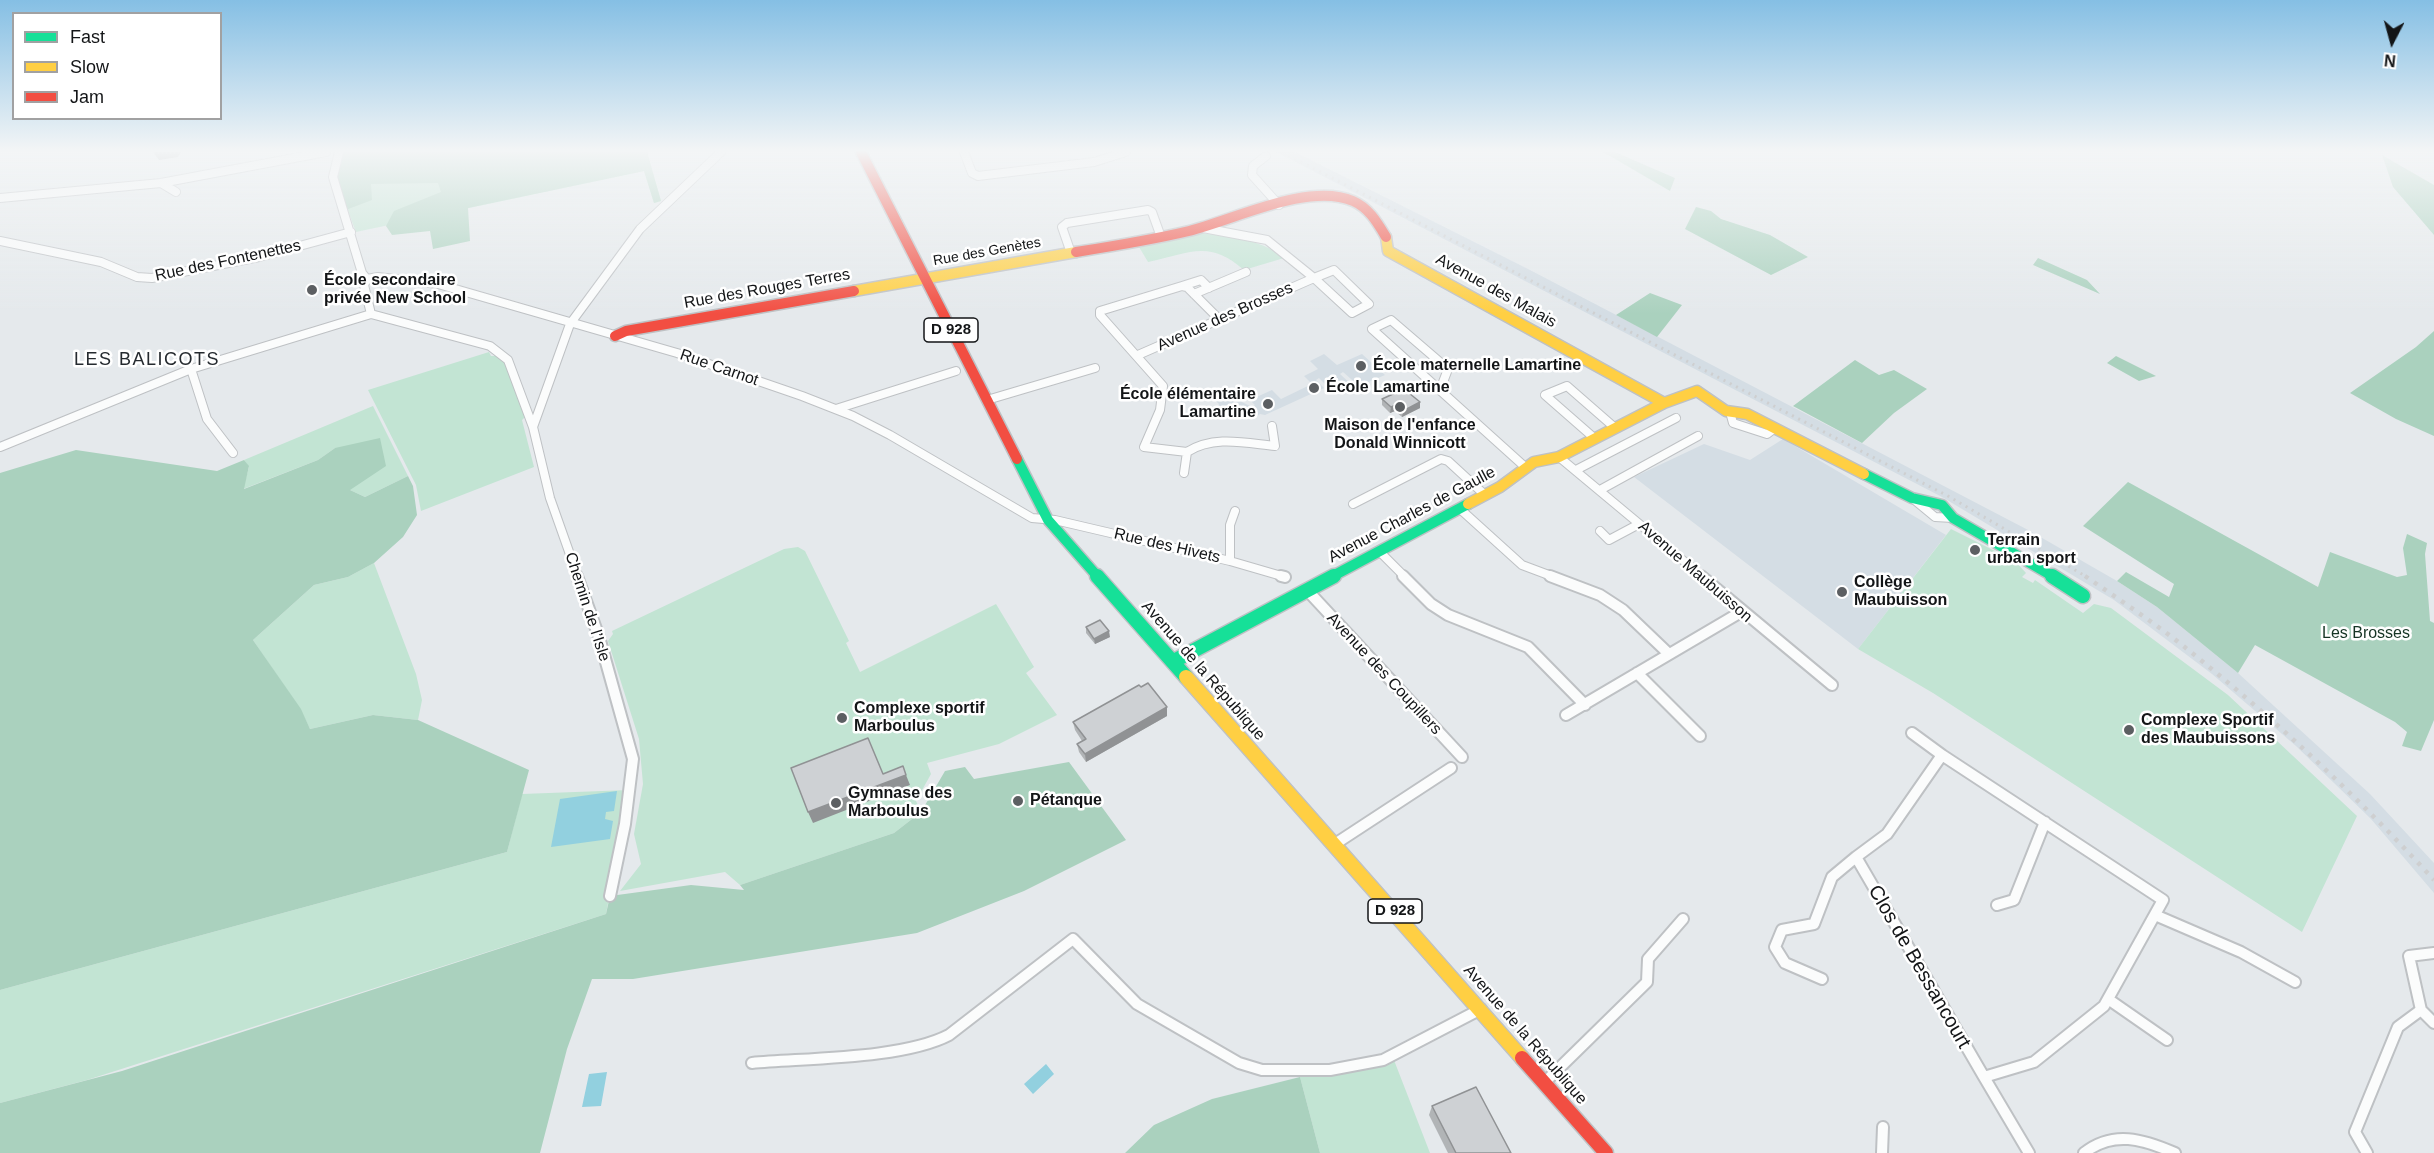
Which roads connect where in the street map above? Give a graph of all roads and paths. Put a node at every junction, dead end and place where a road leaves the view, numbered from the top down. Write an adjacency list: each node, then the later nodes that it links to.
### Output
1 (342, 206): 7 (street)
2 (664, 206): 20 (street)
3 (888, 206): 12 (street, Avenue de la République / D 928)
4 (1276, 206): 6 (street, Rue des Genètes)
5 (1359, 206): 28 (street, Avenue des Malais)
6 (1203, 228): 8 (street, Rue des Genètes); 13 (street, Avenue des Brosses)
7 (351, 232): 9 (street, Rue des Fontenettes); 14 (street)
8 (1161, 237): 10 (street, Rue des Genètes); 10 (street)
9 (0, 242)
10 (1071, 253): 12 (street, Rue des Genètes)
11 (1246, 272): 16 (street)
12 (925, 278): 21 (street, Rue des Rouges Terres); 27 (street, Avenue de la République / D 928)
13 (1312, 278): 13 (street, Avenue des Brosses); 19 (street, Avenue des Brosses)
14 (367, 279): 18 (street); 20 (street, Rue Carnot)
15 (1182, 286): 16 (street); 17 (street); 22 (street)
16 (1209, 288): 17 (street)
17 (1194, 294): 19 (street)
18 (371, 314): 24 (street); 32 (street, Chemin de l’Isle)
19 (1218, 318): 22 (street, Avenue des Brosses)
20 (570, 324): 21 (street, Rue Carnot); 32 (street)
21 (615, 336): 29 (street, Rue Carnot)
22 (1138, 355): 37 (street)
23 (1095, 368): 27 (street)
24 (191, 369): 36 (street); 38 (street)
25 (956, 370): 29 (street)
26 (1440, 390): 26 (street); 40 (street)
27 (987, 400): 46 (street, Avenue de la République / D 928)
28 (1664, 402): 33 (street, Avenue Charles de Gaulle); 57 (street, Avenue Charles de Gaulle)
29 (836, 409): 49 (street, Rue Carnot)
30 (1676, 418): 41 (street)
31 (1272, 426): 37 (street)
32 (532, 427): 73 (street, Chemin de l’Isle)
33 (1614, 427): 35 (street, Avenue Charles de Gaulle); 35 (street)
34 (1698, 436): 43 (street)
35 (1593, 437): 39 (street, Avenue Charles de Gaulle)
36 (0, 447)
37 (1186, 452): 42 (street)
38 (233, 453)
39 (1559, 457): 40 (street, Avenue Charles de Gaulle); 41 (street, Avenue Maubuisson)
40 (1524, 466): 44 (street, Avenue Charles de Gaulle)
41 (1576, 470): 43 (street, Avenue Maubuisson)
42 (1184, 473)
43 (1600, 490): 51 (street, Avenue Maubuisson)
44 (1485, 495): 45 (street); 47 (street, Avenue Charles de Gaulle)
45 (1353, 504)
46 (1042, 508): 49 (street); 50 (street, Avenue de la République / D 928)
47 (1459, 508): 53 (street, Avenue Charles de Gaulle); 59 (street)
48 (1235, 511): 54 (street)
49 (1023, 513): 50 (street, Rue Carnot)
50 (1048, 520): 54 (street, Rue des Hivets); 60 (street, Avenue de la République / D 928)
51 (1639, 524): 52 (street); 58 (street, Avenue Maubuisson)
52 (1600, 531)
53 (1379, 551): 56 (street, Avenue Charles de Gaulle); 63 (street)
54 (1230, 561): 55 (street, Rue des Hivets)
55 (1286, 577)
56 (1307, 590): 60 (street, Avenue Charles de Gaulle); 68 (street, Avenue des Coupillers)
57 (2083, 596)
58 (1741, 612): 59 (street); 62 (street, Avenue Maubuisson)
59 (1668, 654): 61 (street)
60 (1174, 662): 71 (street, Avenue de la République / D 928)
61 (1637, 673): 63 (street); 66 (street)
62 (1832, 685)
63 (1585, 705): 64 (street)
64 (1566, 715)
65 (1912, 733): 67 (street)
66 (1700, 736)
67 (1942, 755): 70 (street); 72 (street)
68 (1462, 758)
69 (1451, 768): 71 (street)
70 (2045, 822): 74 (street); 75 (street)
71 (1335, 844): 81 (street, Avenue de la République / D 928)
72 (1856, 857): 78 (street); 86 (street, Clos de Bessancourt)
73 (610, 896)
74 (1997, 905)
75 (2155, 915): 79 (street); 80 (street)
76 (1683, 920): 87 (street)
77 (2434, 953): 82 (street)
78 (1822, 979)
79 (2295, 982)
80 (2108, 999): 84 (street); 86 (street)
81 (1481, 1009): 85 (street); 87 (street, Avenue de la République / D 928)
82 (2421, 1010): 83 (street); 94 (street)
83 (2434, 1023)
84 (2167, 1040)
85 (752, 1063)
86 (1983, 1077): 91 (street, Clos de Bessancourt)
87 (1545, 1082): 89 (street, Avenue de la République / D 928)
88 (1883, 1127): 90 (street)
89 (1606, 1153)
90 (1882, 1153)
91 (2029, 1153)
92 (2084, 1153): 93 (street)
93 (2175, 1153)
94 (2367, 1153)

